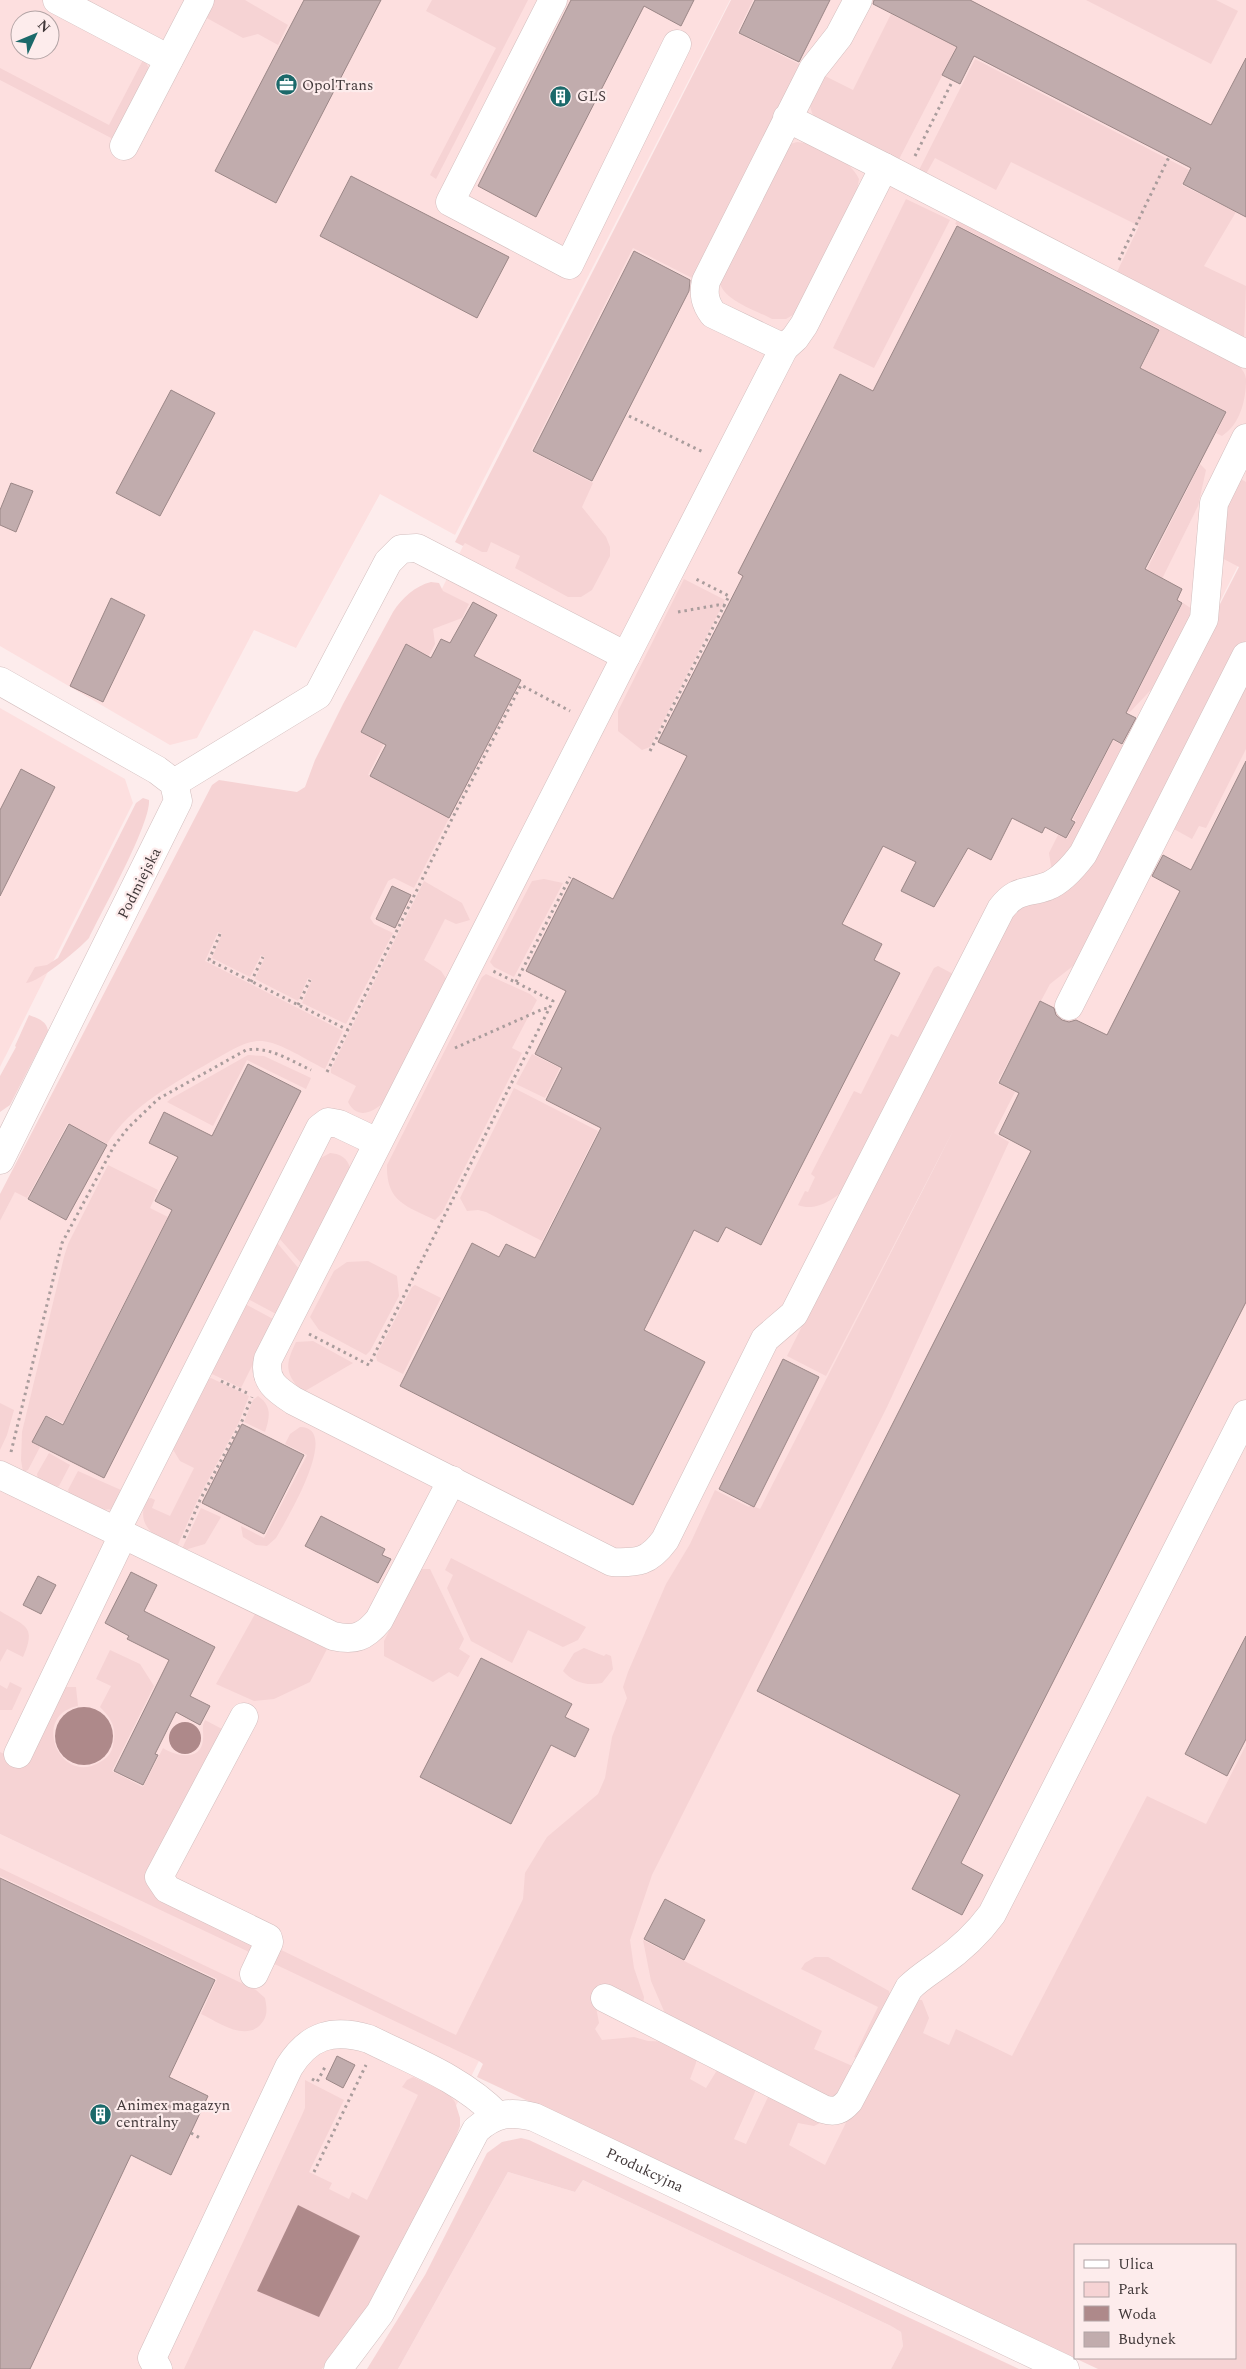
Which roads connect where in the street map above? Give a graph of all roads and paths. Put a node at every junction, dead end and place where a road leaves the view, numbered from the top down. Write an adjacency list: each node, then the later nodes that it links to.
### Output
1 (57, 0): 6 (street)
2 (200, 0): 6 (street)
3 (553, 0): 5 (street)
4 (858, 0): 7 (street)
5 (677, 44)
6 (169, 58): 8 (street)
7 (787, 118): 10 (street); 12 (street)
8 (124, 146)
9 (1170, 157): 11 (path)
10 (884, 167): 11 (street); 12 (street)
11 (1107, 282): 13 (street)
12 (784, 348): 20 (street)
13 (1246, 352)
14 (629, 416): 16 (path)
15 (1246, 438): 47 (street)
16 (703, 452)
17 (690, 576): 18 (path)
18 (724, 606): 19 (path); 24 (path)
19 (670, 613)
20 (626, 656): 23 (street); 25 (street)
21 (1246, 656): 34 (street)
22 (0, 681): 25 (street)
23 (592, 723): 36 (path); 40 (street)
24 (650, 751)
25 (174, 783): 41 (street, Podmiejska)
26 (570, 877): 32 (path)
27 (220, 934): 31 (path)
28 (263, 957): 31 (path)
29 (492, 971): 32 (path)
30 (310, 980): 33 (path)
31 (251, 982): 33 (path)
32 (516, 982): 35 (path)
33 (298, 1005): 36 (path)
34 (1069, 1006)
35 (549, 1008): 37 (path); 42 (path)
36 (348, 1030): 39 (path)
37 (450, 1050)
38 (311, 1070): 46 (path)
39 (327, 1072)
40 (377, 1142): 42 (street); 43 (street)
41 (0, 1160)
42 (287, 1322): 44 (street)
43 (198, 1370): 44 (path); 48 (street)
44 (261, 1388): 47 (street); 49 (path)
45 (1246, 1414): 53 (street)
46 (1, 1476): 48 (street)
47 (452, 1480): 49 (street)
48 (119, 1533): 49 (street); 51 (street)
49 (174, 1559)
50 (244, 1717): 52 (street)
51 (18, 1754)
52 (254, 1974)
53 (604, 1998)
54 (368, 2061): 60 (path)
55 (325, 2066): 56 (path)
56 (289, 2067): 57 (street); 61 (street)
57 (497, 2115): 62 (street); 63 (street, Produkcyjna)
58 (191, 2133): 59 (path)
59 (202, 2139)
60 (314, 2172)
61 (158, 2369)
62 (338, 2369)
63 (1065, 2369)

